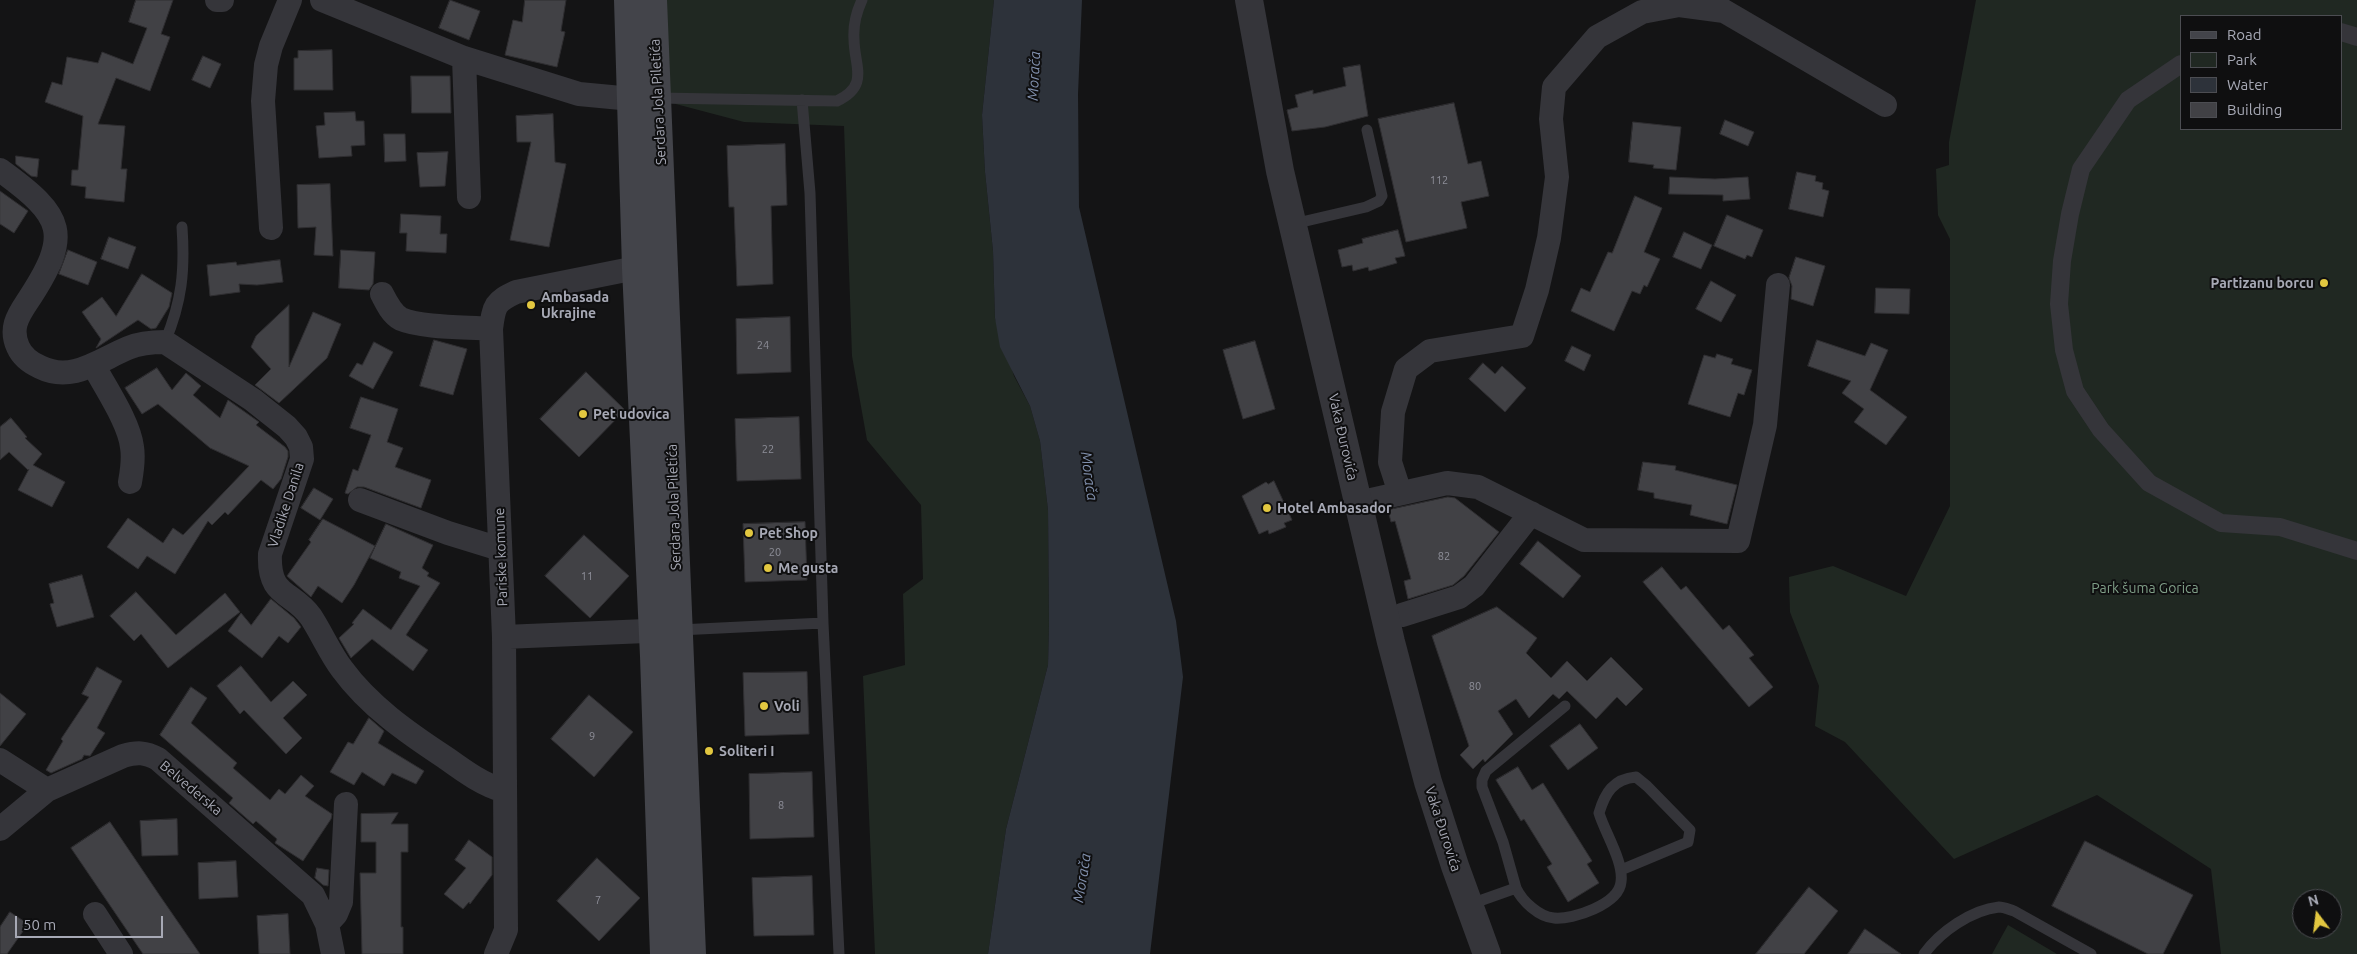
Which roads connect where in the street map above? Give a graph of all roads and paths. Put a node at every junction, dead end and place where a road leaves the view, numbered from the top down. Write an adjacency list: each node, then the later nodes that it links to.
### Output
1 (217, 0): 2 (street)
2 (222, 0)
3 (290, 0): 21 (street)
4 (322, 0): 11 (street)
5 (628, 0): 13 (main road, Serdara Jola Piletića)
6 (653, 0): 13 (main road, Serdara Jola Piletića)
7 (862, 0): 14 (lane)
8 (1249, 0): 19 (street, Vaka Đurovića)
9 (2342, 32): 10 (street)
10 (2357, 37)
11 (464, 58): 13 (street); 18 (street)
12 (2180, 65): 34 (street)
13 (645, 98): 14 (lane); 22 (main road, Serdara Jola Piletića); 37 (main road, Serdara Jola Piletića)
14 (802, 100): 36 (lane)
15 (1885, 104): 29 (street)
16 (1367, 130): 19 (lane)
17 (0, 170): 27 (street)
18 (468, 196)
19 (1293, 224): 31 (street, Vaka Đurovića)
20 (182, 227): 26 (lane)
21 (271, 228)
22 (636, 268): 25 (street, Pariske komune); 37 (main road, Serdara Jola Piletića)
23 (1778, 285): 32 (street)
24 (382, 294): 25 (street)
25 (491, 329): 33 (street, Pariske komune)
26 (166, 342): 27 (street); 42 (street, Vladike Danila)
27 (94, 366): 28 (street)
28 (130, 482)
29 (1400, 493): 31 (street); 32 (street)
30 (360, 500): 33 (street)
31 (1358, 503): 47 (street, Vaka Đurovića)
32 (1531, 513): 35 (street)
33 (500, 549): 38 (street, Pariske komune)
34 (2357, 551)
35 (1402, 615)
36 (823, 623): 37 (lane); 55 (lane)
37 (665, 630): 38 (street); 53 (main road, Serdara Jola Piletića); 54 (main road, Serdara Jola Piletića)
38 (504, 637): 42 (street, Pariske komune)
39 (1565, 706): 46 (lane)
40 (0, 760): 41 (street)
41 (47, 790): 44 (street, Belvederska); 49 (street, Belvederska)
42 (505, 791): 52 (street, Pariske komune)
43 (346, 804): 49 (street)
44 (0, 829)
45 (1620, 870): 45 (lane); 46 (lane)
46 (1516, 888): 47 (lane)
47 (1468, 904): 56 (street, Vaka Đurovića)
48 (95, 914): 50 (street)
49 (327, 924): 51 (street, Belvederska)
50 (121, 954)
51 (333, 954)
52 (496, 954)
53 (664, 954)
54 (692, 954)
55 (839, 954)
56 (1487, 954)
57 (1924, 954): 58 (lane)
58 (2091, 954)

